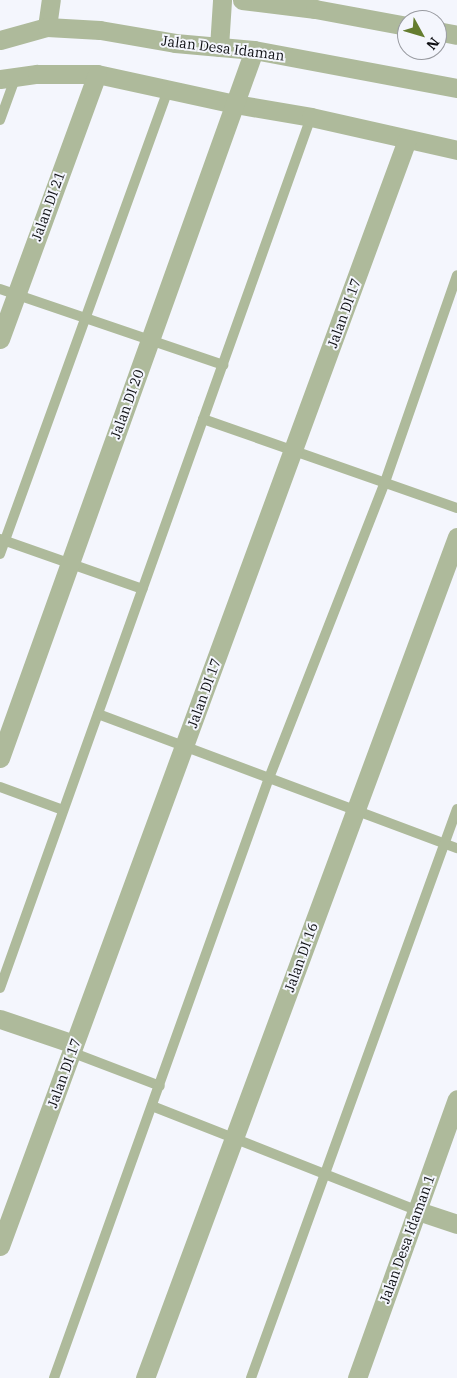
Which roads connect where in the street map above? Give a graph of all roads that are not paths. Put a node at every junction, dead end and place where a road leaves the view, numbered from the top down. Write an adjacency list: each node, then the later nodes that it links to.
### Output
1 (51, 0): 5 (street)
2 (222, 0): 7 (street)
3 (242, 0): 4 (street)
4 (397, 24)
5 (47, 27): 6 (street, Jalan Desa Idaman); 7 (street, Jalan Desa Idaman)
6 (0, 40)
7 (219, 47): 8 (street, Jalan Desa Idaman)
8 (254, 50): 12 (street, Jalan Desa Idaman); 13 (street, Jalan DI 20)
9 (97, 74): 10 (street); 11 (street); 19 (street, Jalan DI 21)
10 (8, 78): 15 (lane)
11 (169, 88): 13 (street); 20 (lane)
12 (457, 88)
13 (235, 104): 14 (street); 22 (street, Jalan DI 20)
14 (311, 117): 16 (street); 23 (lane)
15 (0, 120)
16 (407, 140): 17 (street); 25 (street, Jalan DI 17)
17 (457, 150)
18 (457, 275): 26 (lane)
19 (8, 292): 20 (lane); 21 (street, Jalan DI 21)
20 (86, 318): 22 (lane); 29 (lane)
21 (0, 339)
22 (150, 340): 23 (lane); 31 (street, Jalan DI 20)
23 (222, 365): 24 (lane)
24 (203, 419): 25 (lane); 32 (lane)
25 (293, 450): 26 (lane); 34 (street, Jalan DI 17)
26 (385, 482): 27 (lane); 36 (lane)
27 (457, 508)
28 (457, 537): 40 (street, Jalan DI 16)
29 (2, 540): 30 (lane); 31 (lane)
30 (0, 554)
31 (70, 563): 32 (lane); 35 (street, Jalan DI 20)
32 (143, 589): 33 (lane)
33 (98, 714): 34 (lane); 39 (lane)
34 (184, 746): 36 (lane); 45 (street, Jalan DI 17)
35 (0, 758)
36 (269, 778): 40 (lane); 46 (lane)
37 (0, 787): 39 (lane)
38 (457, 809): 41 (lane)
39 (63, 810): 43 (lane)
40 (356, 810): 41 (lane); 49 (street, Jalan DI 16)
41 (444, 843): 42 (lane); 50 (lane)
42 (457, 848)
43 (0, 988)
44 (0, 1019): 45 (street)
45 (73, 1048): 46 (lane); 52 (street, Jalan DI 17)
46 (160, 1086): 48 (lane)
47 (457, 1100): 51 (street, Jalan Desa Idaman 1)
48 (152, 1106): 49 (lane); 55 (lane)
49 (234, 1137): 50 (lane); 56 (street, Jalan DI 16)
50 (325, 1174): 51 (lane); 57 (lane)
51 (418, 1210): 53 (street); 58 (street, Jalan Desa Idaman 1)
52 (4, 1223): 54 (street, Jalan DI 17)
53 (457, 1224)
54 (0, 1246)
55 (54, 1378)
56 (145, 1378)
57 (251, 1378)
58 (357, 1378)

